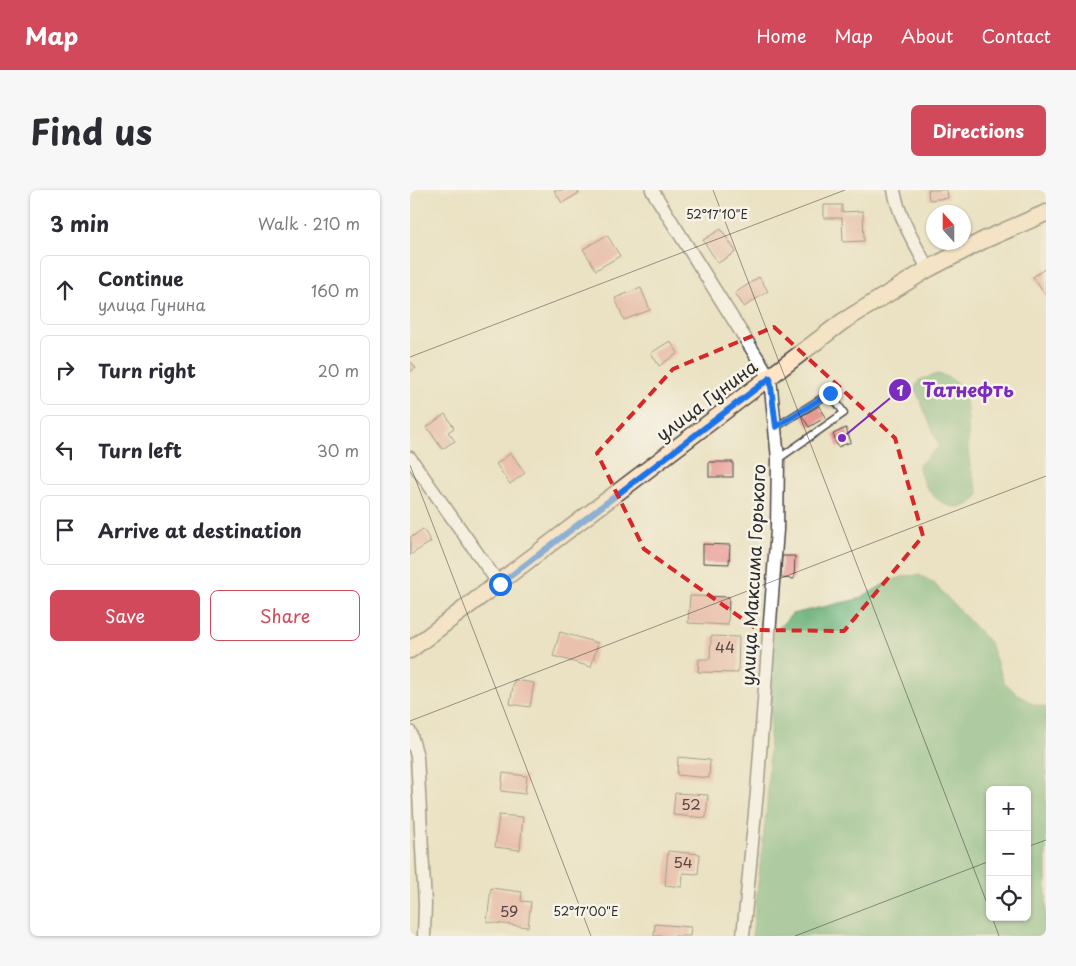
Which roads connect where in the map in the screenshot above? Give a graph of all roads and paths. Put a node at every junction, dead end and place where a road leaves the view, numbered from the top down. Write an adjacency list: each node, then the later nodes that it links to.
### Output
1 (652, 190): 5 (street, улица Максима Горького)
2 (894, 190): 4 (street)
3 (1046, 213): 4 (main road, улица Гунина)
4 (928, 269): 5 (main road, улица Гунина)
5 (770, 378): 6 (street, улица Максима Горького); 9 (main road, улица Гунина)
6 (776, 427): 8 (street, улица Максима Горького); 8 (lane)
7 (410, 458): 9 (street)
8 (778, 458): 13 (street, улица Максима Горького)
9 (500, 584): 10 (main road, улица Гунина)
10 (410, 650)
11 (410, 732): 12 (street)
12 (424, 936)
13 (743, 936)

